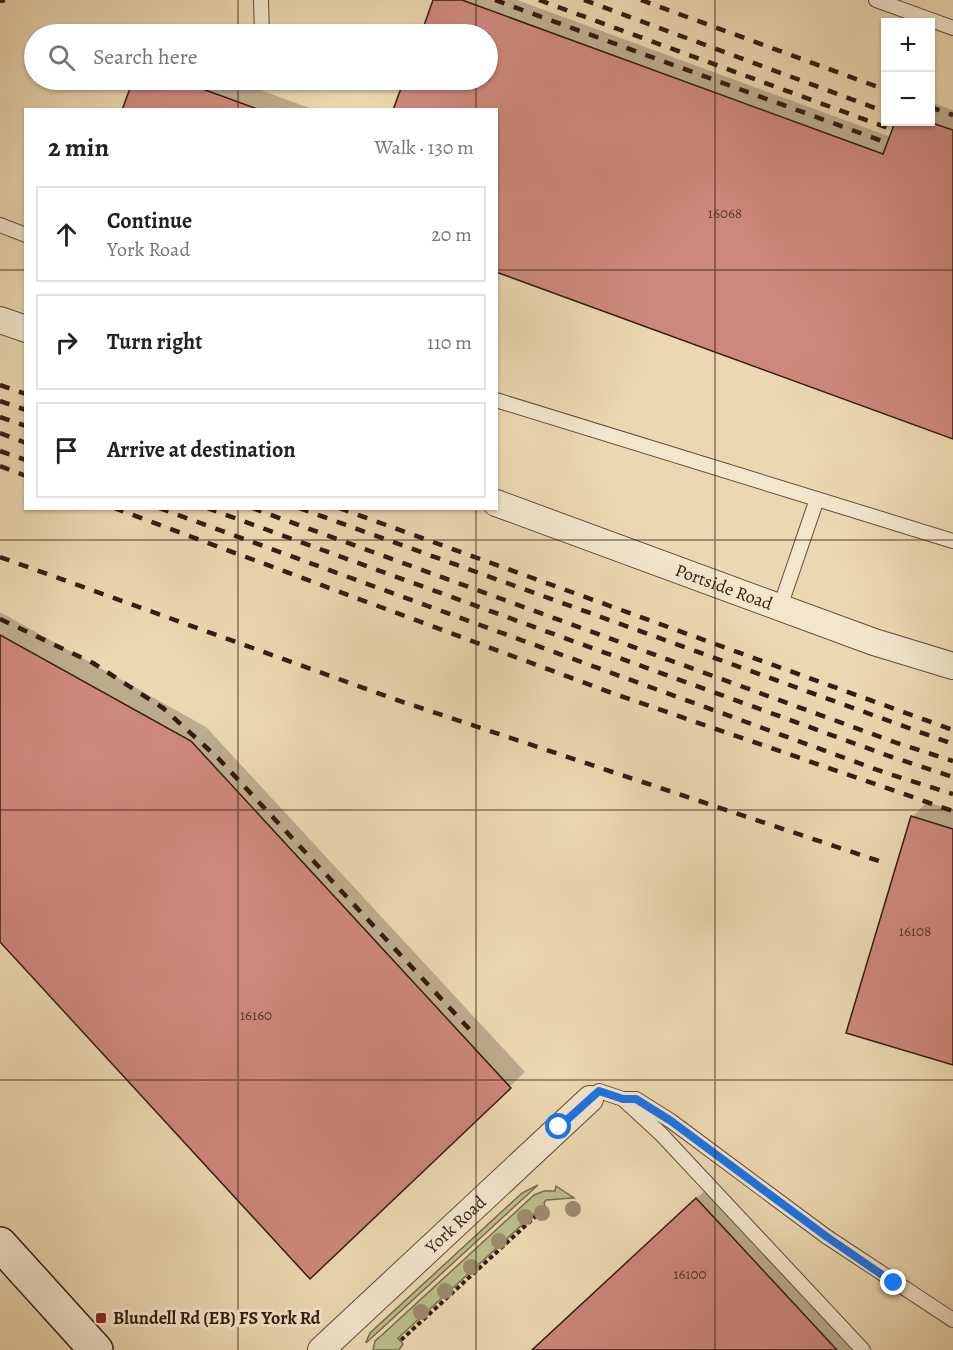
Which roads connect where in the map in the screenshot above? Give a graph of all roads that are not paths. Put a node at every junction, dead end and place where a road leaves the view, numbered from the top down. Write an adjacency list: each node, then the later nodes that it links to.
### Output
1 (261, 0): 3 (lane)
2 (876, 0): 4 (lane)
3 (262, 24)
4 (953, 28)
5 (0, 225): 6 (lane)
6 (24, 234)
7 (0, 320): 8 (street)
8 (24, 328)
9 (498, 401): 10 (lane)
10 (818, 499): 12 (lane); 13 (lane)
11 (498, 504): 13 (street, Portside Road)
12 (953, 541)
13 (780, 608): 14 (street, Portside Road)
14 (953, 666)
15 (590, 1099): 16 (lane); 20 (street, York Road)
16 (623, 1099): 18 (lane); 21 (lane)
17 (0, 1244): 19 (main road)
18 (953, 1320)
19 (96, 1350)
20 (321, 1350)
21 (863, 1350)

